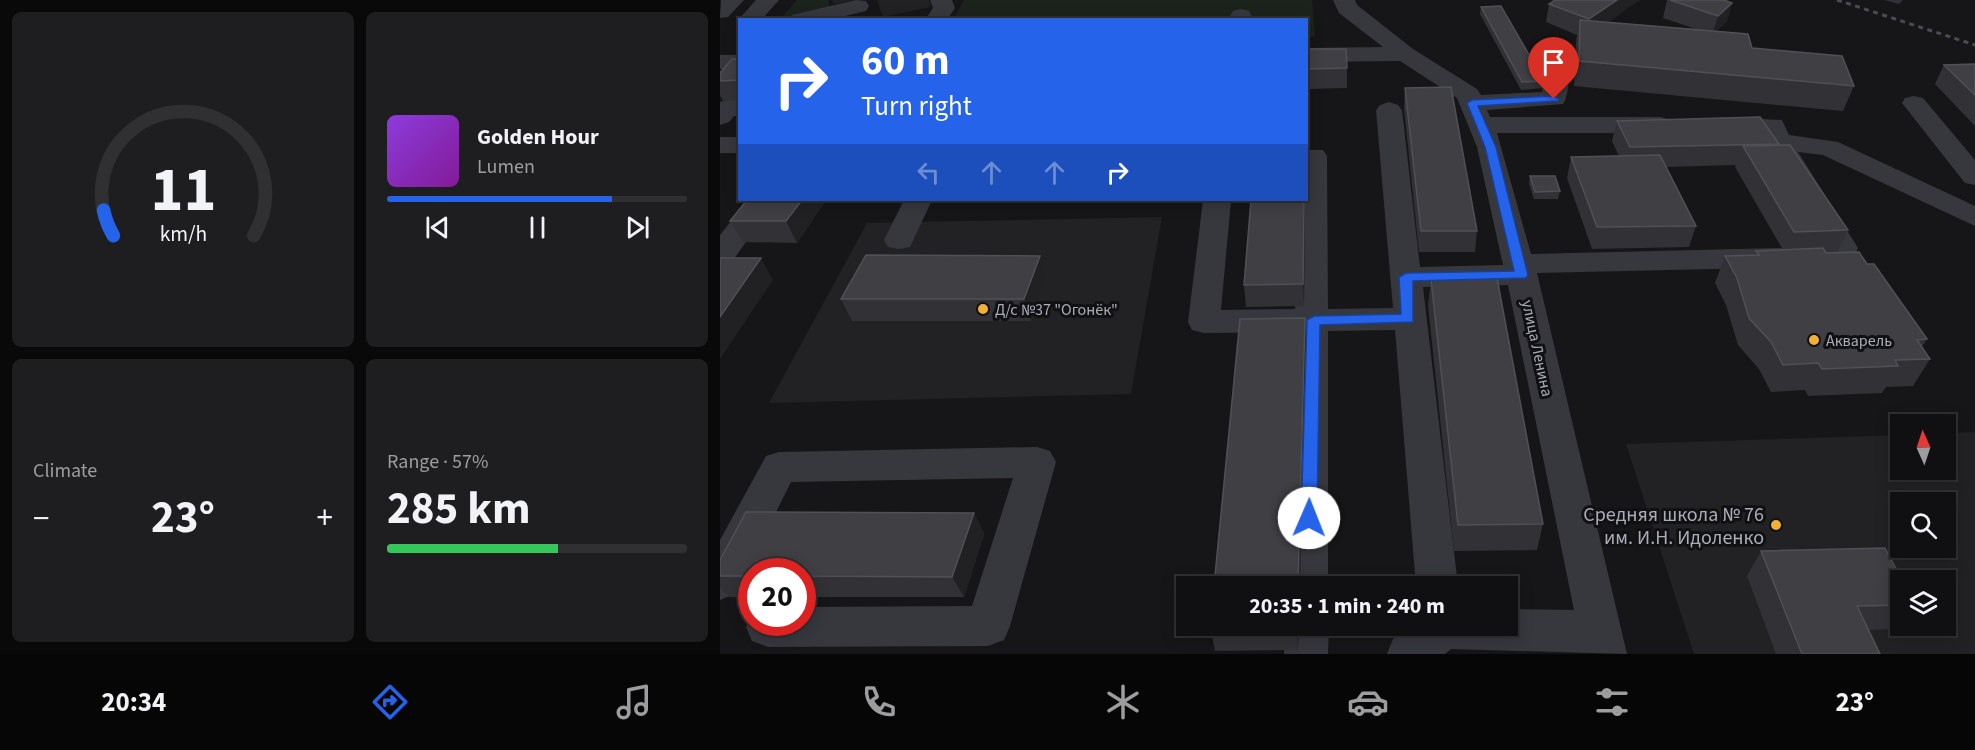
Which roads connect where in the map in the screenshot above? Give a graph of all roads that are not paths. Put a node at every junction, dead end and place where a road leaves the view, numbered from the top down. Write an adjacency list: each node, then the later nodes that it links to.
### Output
1 (733, 0): 6 (street)
2 (768, 0): 7 (street)
3 (940, 0): 9 (street)
4 (1344, 0): 12 (street, улица Ленина)
5 (858, 6): 8 (street)
6 (720, 12)
7 (751, 18)
8 (808, 18)
9 (937, 18)
10 (720, 22): 11 (street)
11 (738, 22)
12 (1405, 54): 13 (street); 20 (street, улица Ленина)
13 (1308, 55)
14 (720, 62): 15 (street)
15 (738, 62)
16 (1556, 67): 20 (street)
17 (1914, 103): 26 (street)
18 (738, 108): 21 (street)
19 (1389, 110): 34 (street)
20 (1476, 114): 22 (street); 33 (street, улица Ленина)
21 (720, 117)
22 (1778, 141): 30 (street); 33 (street)
23 (720, 145): 24 (street)
24 (738, 145)
25 (1314, 156): 36 (street)
26 (1975, 177)
27 (761, 201): 32 (street)
28 (918, 201): 31 (street)
29 (1217, 201): 36 (street)
30 (1970, 203)
31 (899, 240)
32 (720, 256)
33 (1521, 270): 34 (street); 43 (street, улица Ленина)
34 (1406, 277): 35 (street)
35 (1408, 319): 36 (street); 38 (street)
36 (1314, 320): 37 (street)
37 (1307, 576)
38 (1430, 576)
39 (720, 581): 40 (street)
40 (816, 627)
41 (1306, 636): 44 (street)
42 (1512, 636): 43 (street)
43 (1602, 643)
44 (1306, 654)

